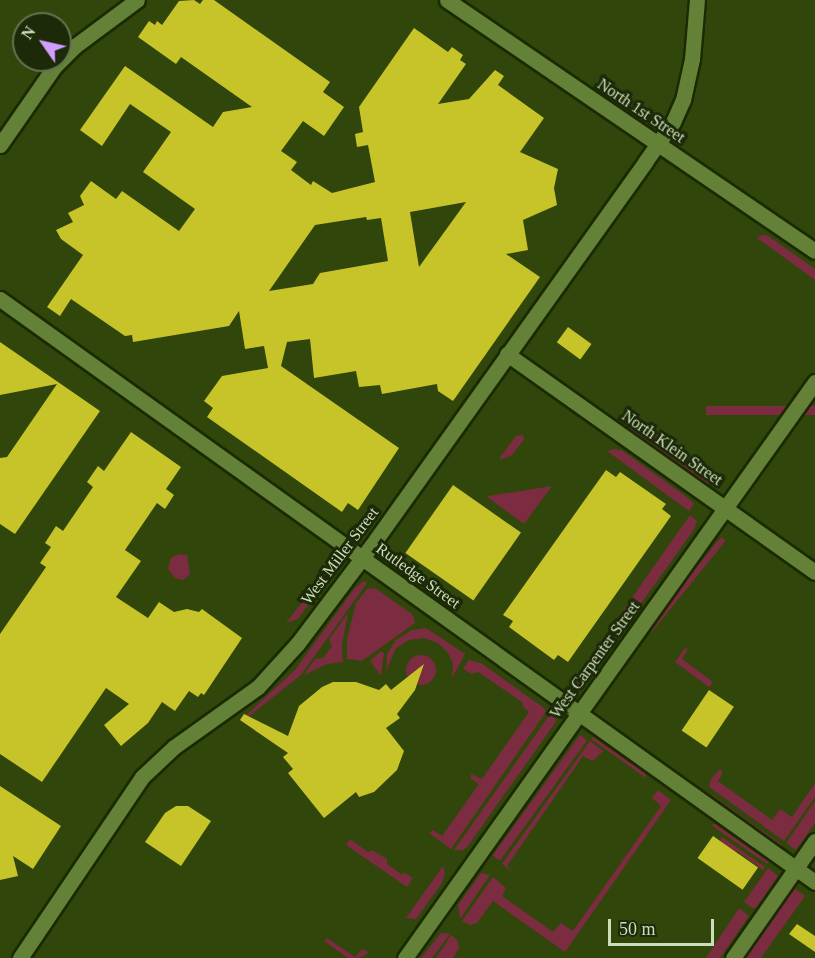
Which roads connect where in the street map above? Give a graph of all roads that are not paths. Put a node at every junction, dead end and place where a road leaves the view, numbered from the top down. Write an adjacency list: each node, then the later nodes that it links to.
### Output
1 (137, 0): 5 (street)
2 (447, 0): 4 (street, North 1st Street)
3 (697, 0): 4 (street, West Miller Street)
4 (658, 143): 6 (street, North 1st Street); 8 (street, West Miller Street)
5 (0, 145)
6 (815, 251)
7 (0, 299): 11 (street, Rutledge Street)
8 (507, 354): 10 (street, North Klein Street); 11 (street, West Miller Street)
9 (815, 382): 10 (street, West Carpenter Street)
10 (726, 509): 12 (street, North Klein Street); 13 (street, West Carpenter Street)
11 (361, 557): 13 (street, Rutledge Street); 17 (street, West Miller Street)
12 (815, 572)
13 (578, 713): 15 (street, Rutledge Street); 18 (street, West Carpenter Street)
14 (815, 841): 15 (street)
15 (796, 868): 16 (street, Rutledge Street); 19 (street)
16 (815, 882)
17 (20, 958)
18 (405, 958)
19 (733, 958)

